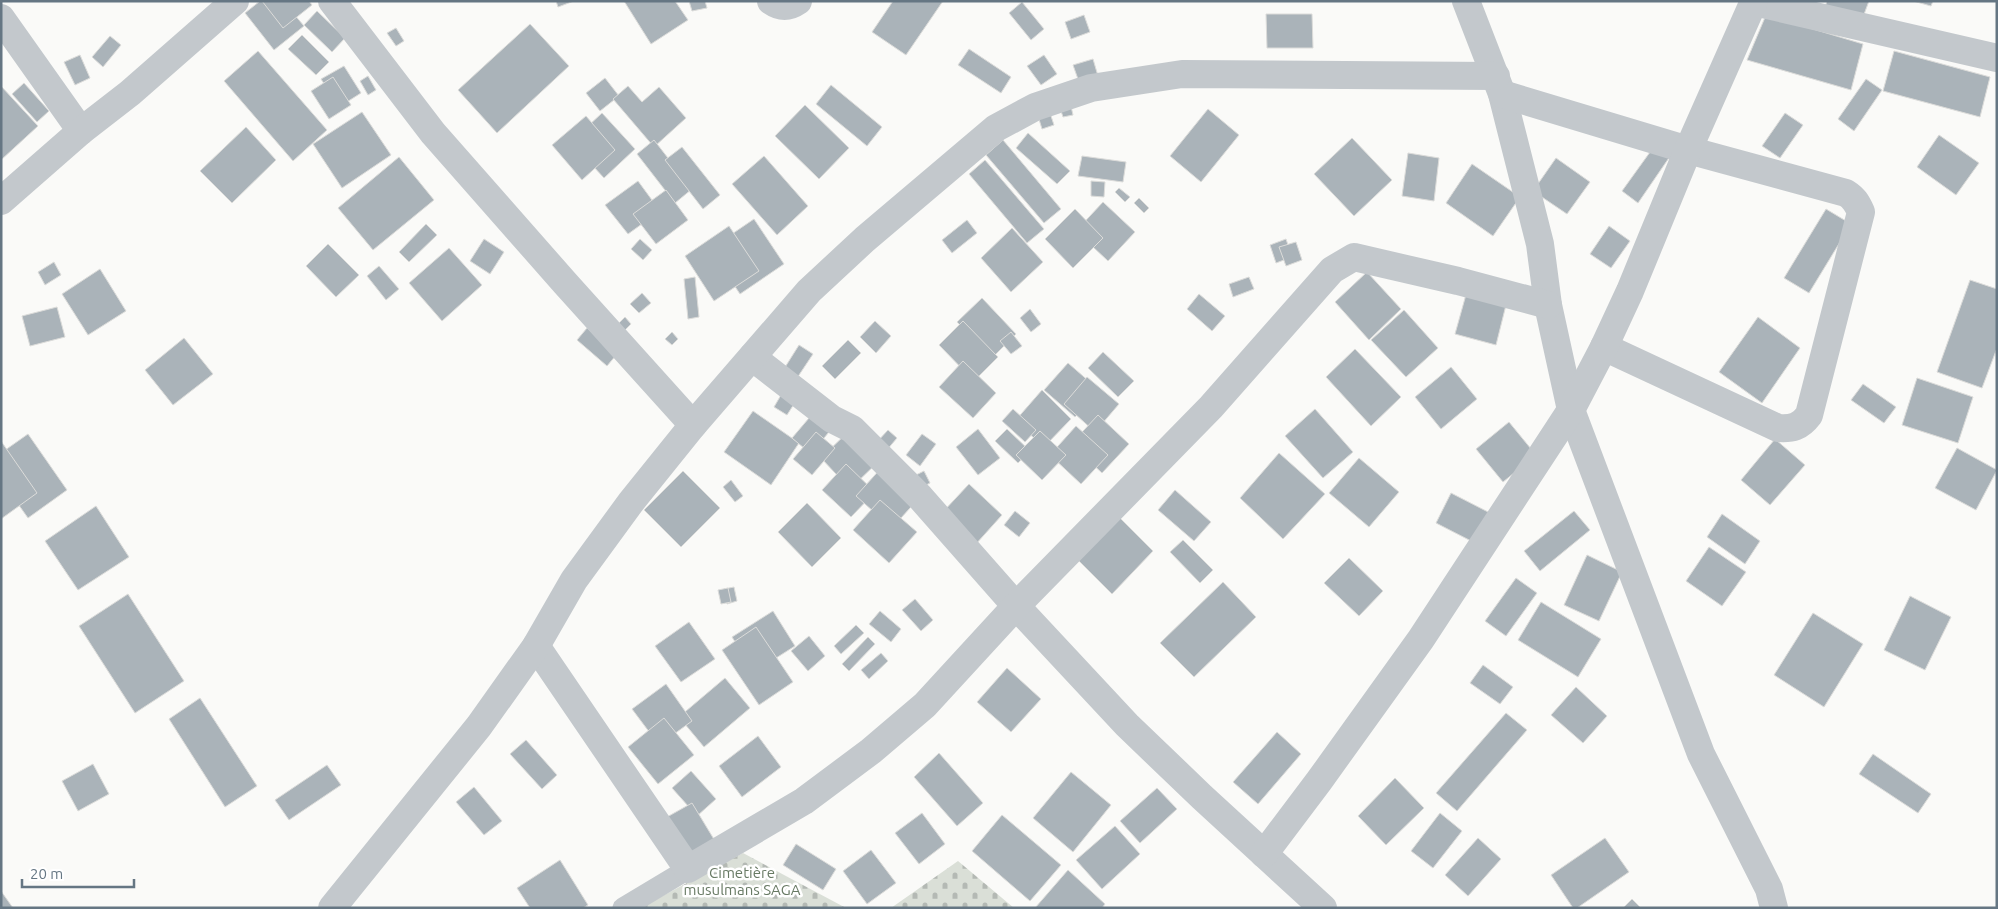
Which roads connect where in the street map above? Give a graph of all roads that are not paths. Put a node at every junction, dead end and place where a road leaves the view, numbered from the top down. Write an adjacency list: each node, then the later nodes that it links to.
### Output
1 (235, 1): 10 (street)
2 (332, 1): 17 (street)
3 (771, 1): 4 (street)
4 (798, 1)
5 (1466, 1): 9 (street)
6 (1754, 2): 8 (street); 11 (street)
7 (1, 18): 10 (street)
8 (1997, 58)
9 (1499, 85): 11 (street); 13 (street); 15 (street)
10 (81, 131): 12 (street)
11 (1688, 150): 14 (street); 14 (street)
12 (1, 201)
13 (1548, 305): 16 (street); 18 (street)
14 (1604, 347): 16 (street)
15 (752, 357): 17 (street); 18 (street)
16 (1572, 410): 20 (street); 25 (street)
17 (693, 425): 19 (street)
18 (1016, 606): 20 (street); 21 (street)
19 (536, 646): 21 (street); 22 (street)
20 (1264, 854): 24 (street)
21 (688, 869): 23 (lane)
22 (332, 908)
23 (623, 908)
24 (1323, 908)
25 (1774, 908)

